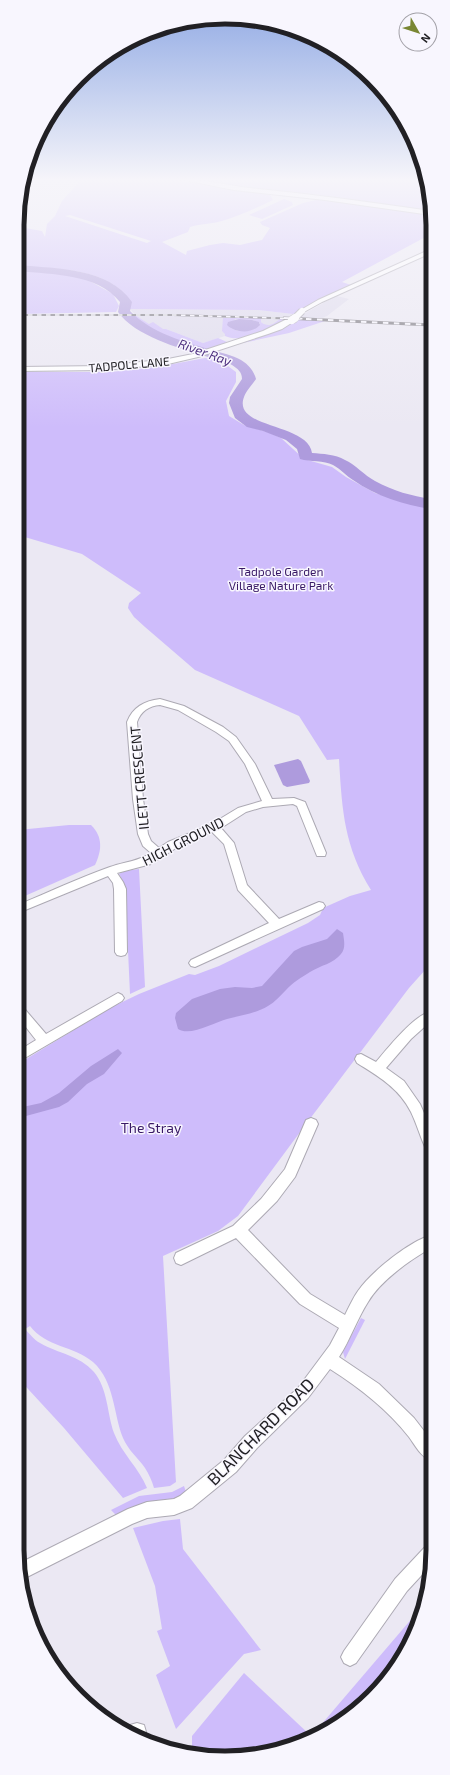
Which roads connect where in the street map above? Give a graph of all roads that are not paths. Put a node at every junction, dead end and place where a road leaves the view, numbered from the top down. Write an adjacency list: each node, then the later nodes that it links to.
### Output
1 (407, 262): 2 (street, TADPOLE LANE, bridge)
2 (24, 369)
3 (268, 803): 4 (street, HIGH GROUND); 5 (street, HIGH GROUND); 6 (street, ILETT CRESCENT)
4 (214, 827): 6 (street, HIGH GROUND); 10 (street)
5 (321, 853)
6 (158, 854): 7 (street, HIGH GROUND)
7 (110, 871): 9 (street, HIGH GROUND); 11 (street)
8 (319, 906): 10 (street)
9 (24, 907)
10 (277, 924): 12 (street)
11 (121, 952)
12 (195, 963)
13 (118, 998): 16 (street)
14 (24, 1016): 16 (street)
15 (426, 1019): 19 (street)
16 (44, 1041): 17 (street)
17 (24, 1053)
18 (361, 1059): 19 (street)
19 (377, 1069): 21 (street)
20 (311, 1124): 22 (street)
21 (426, 1132)
22 (238, 1230): 24 (street); 25 (street)
23 (426, 1244): 25 (street, BLANCHARD ROAD)
24 (181, 1258)
25 (348, 1325): 26 (street, BLANCHARD ROAD)
26 (329, 1359): 27 (street); 29 (street, BLANCHARD ROAD)
27 (426, 1446)
28 (426, 1558): 30 (street)
29 (25, 1569)
30 (350, 1658)

